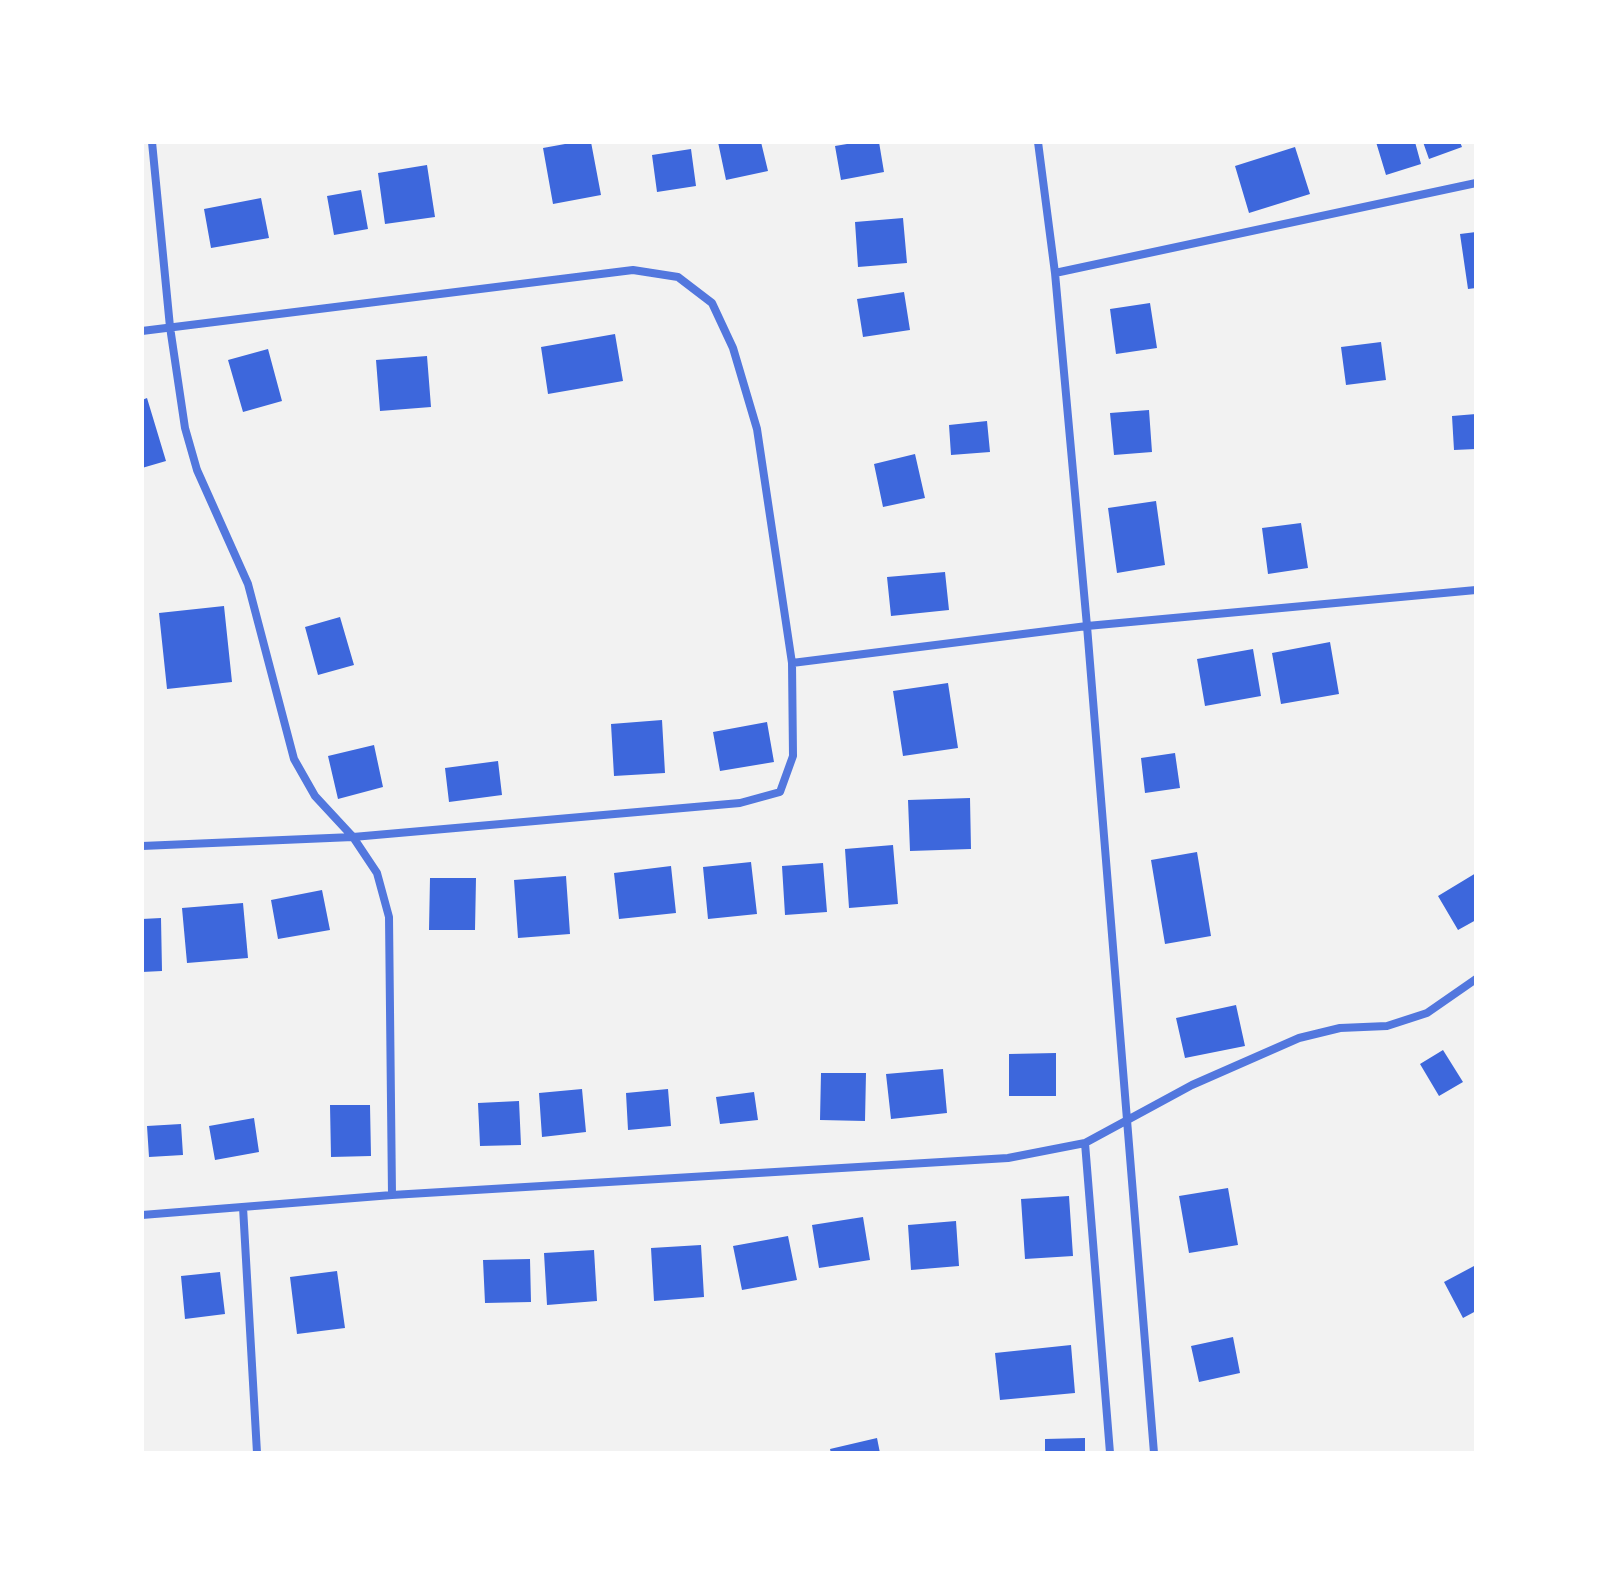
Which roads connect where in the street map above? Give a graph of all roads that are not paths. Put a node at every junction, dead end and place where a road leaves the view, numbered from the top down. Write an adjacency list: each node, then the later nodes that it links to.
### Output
1 (152, 142): 5 (street)
2 (1038, 142): 4 (street)
3 (1476, 183): 4 (street)
4 (1055, 273): 8 (street)
5 (170, 327): 6 (street); 9 (street); 10 (street)
6 (142, 331)
7 (1476, 590): 8 (street)
8 (1087, 626): 9 (street); 13 (street)
9 (792, 663): 10 (street)
10 (353, 837): 11 (street); 15 (street)
11 (142, 846)
12 (1476, 979): 13 (street)
13 (1128, 1119): 14 (street); 20 (street)
14 (1085, 1143): 15 (street); 19 (street)
15 (392, 1195): 16 (street)
16 (243, 1207): 17 (street); 18 (street)
17 (142, 1215)
18 (257, 1453)
19 (1110, 1453)
20 (1154, 1453)

